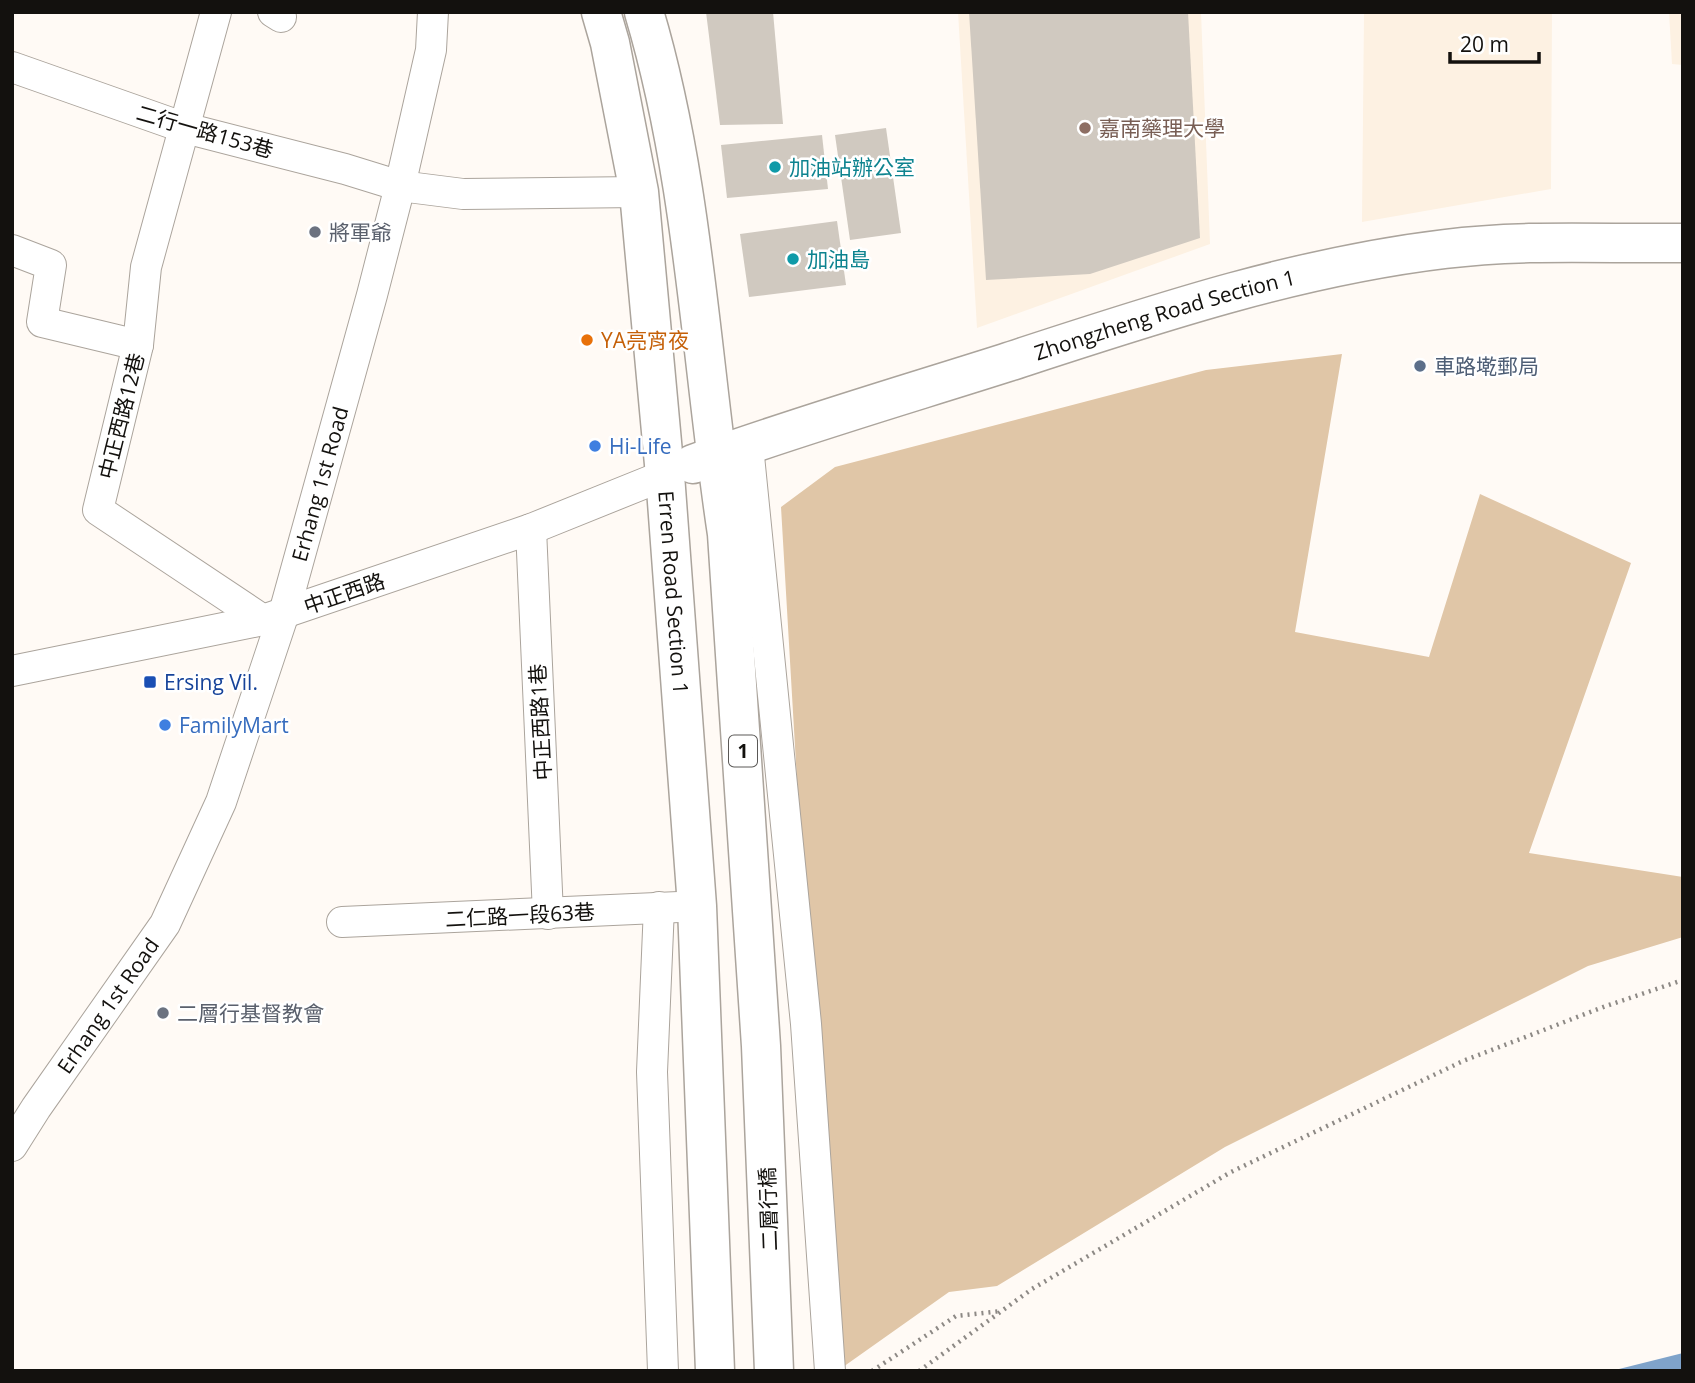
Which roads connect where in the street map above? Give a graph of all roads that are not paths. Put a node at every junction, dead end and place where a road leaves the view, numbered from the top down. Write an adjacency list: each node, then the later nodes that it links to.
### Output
1 (216, 12): 6 (street, 中正西路12巷)
2 (433, 12): 7 (street, Erhang 1st Road)
3 (601, 12): 8 (main road, Erren Road Section 1)
4 (644, 12): 12 (main road, 1)
5 (12, 67): 6 (street, 二行一路153巷)
6 (185, 128): 7 (street, 二行一路153巷); 11 (street, 中正西路12巷)
7 (400, 186): 8 (street, 二行一路153巷); 15 (street, Erhang 1st Road)
8 (639, 192): 13 (main road, Erren Road Section 1)
9 (1683, 243): 12 (main road, Zhongzheng Road Section 1)
10 (12, 250): 11 (street)
11 (138, 345): 15 (street, 中正西路12巷)
12 (732, 451): 13 (main road, Zhongzheng Road Section 1); 25 (main road, 二層行橋 / 1); 26 (street)
13 (665, 475): 14 (street, 中正西路); 17 (main road, Erren Road Section 1)
14 (531, 529): 15 (street, 中正西路); 19 (street, 中正西路1巷)
15 (274, 617): 16 (street, 中正西路); 21 (street, Erhang 1st Road)
16 (12, 671)
17 (697, 906): 18 (street, 二仁路一段63巷); 24 (main road, Erren Road Section 1)
18 (659, 908): 19 (street, 二仁路一段63巷); 23 (street)
19 (548, 914): 20 (street, 二仁路一段63巷)
20 (342, 922)
21 (24, 1105): 22 (street, Erhang 1st Road)
22 (12, 1146)
23 (663, 1371)
24 (715, 1371)
25 (774, 1371)
26 (830, 1371)

